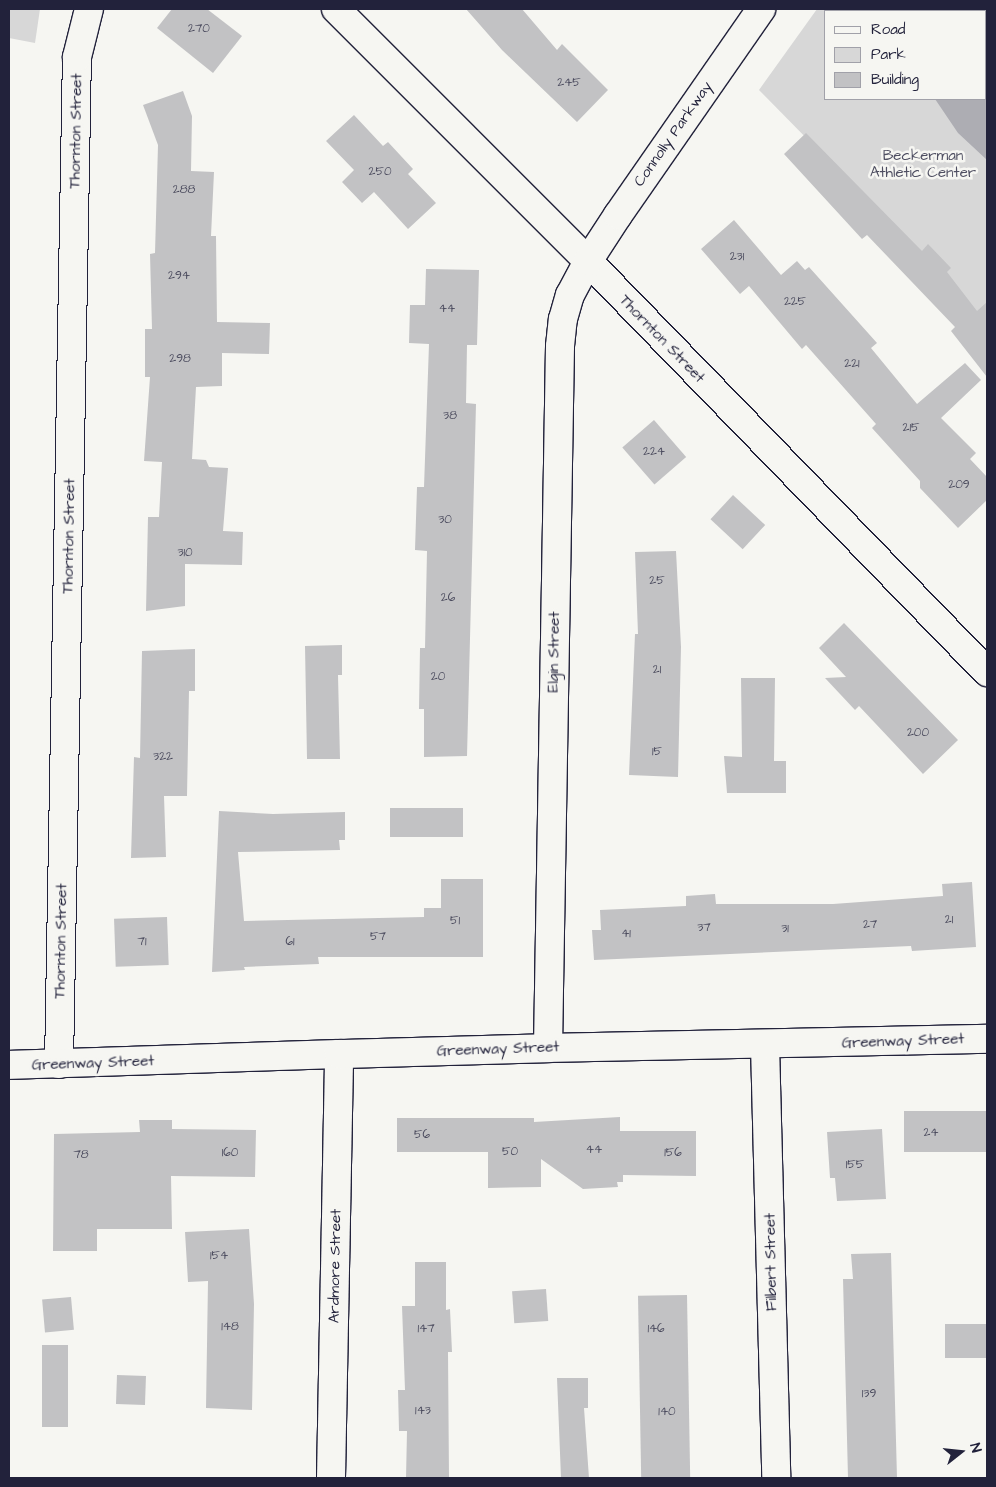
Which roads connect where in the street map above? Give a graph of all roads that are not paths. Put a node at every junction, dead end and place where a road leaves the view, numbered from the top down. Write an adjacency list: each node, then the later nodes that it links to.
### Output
1 (89, 9): 10 (street, Thornton Street)
2 (336, 9): 4 (street, Thornton Street)
3 (761, 9): 4 (street, Connolly Parkway)
4 (588, 261): 5 (street, Thornton Street); 8 (street, Elgin Street)
5 (987, 672)
6 (987, 1039): 7 (street, Greenway Street)
7 (765, 1045): 8 (street, Greenway Street); 13 (street, Filbert Street)
8 (548, 1048): 9 (street, Greenway Street)
9 (339, 1054): 10 (street, Greenway Street); 12 (street, Ardmore Street)
10 (59, 1064): 11 (street, Greenway Street)
11 (9, 1065)
12 (331, 1478)
13 (776, 1478)

